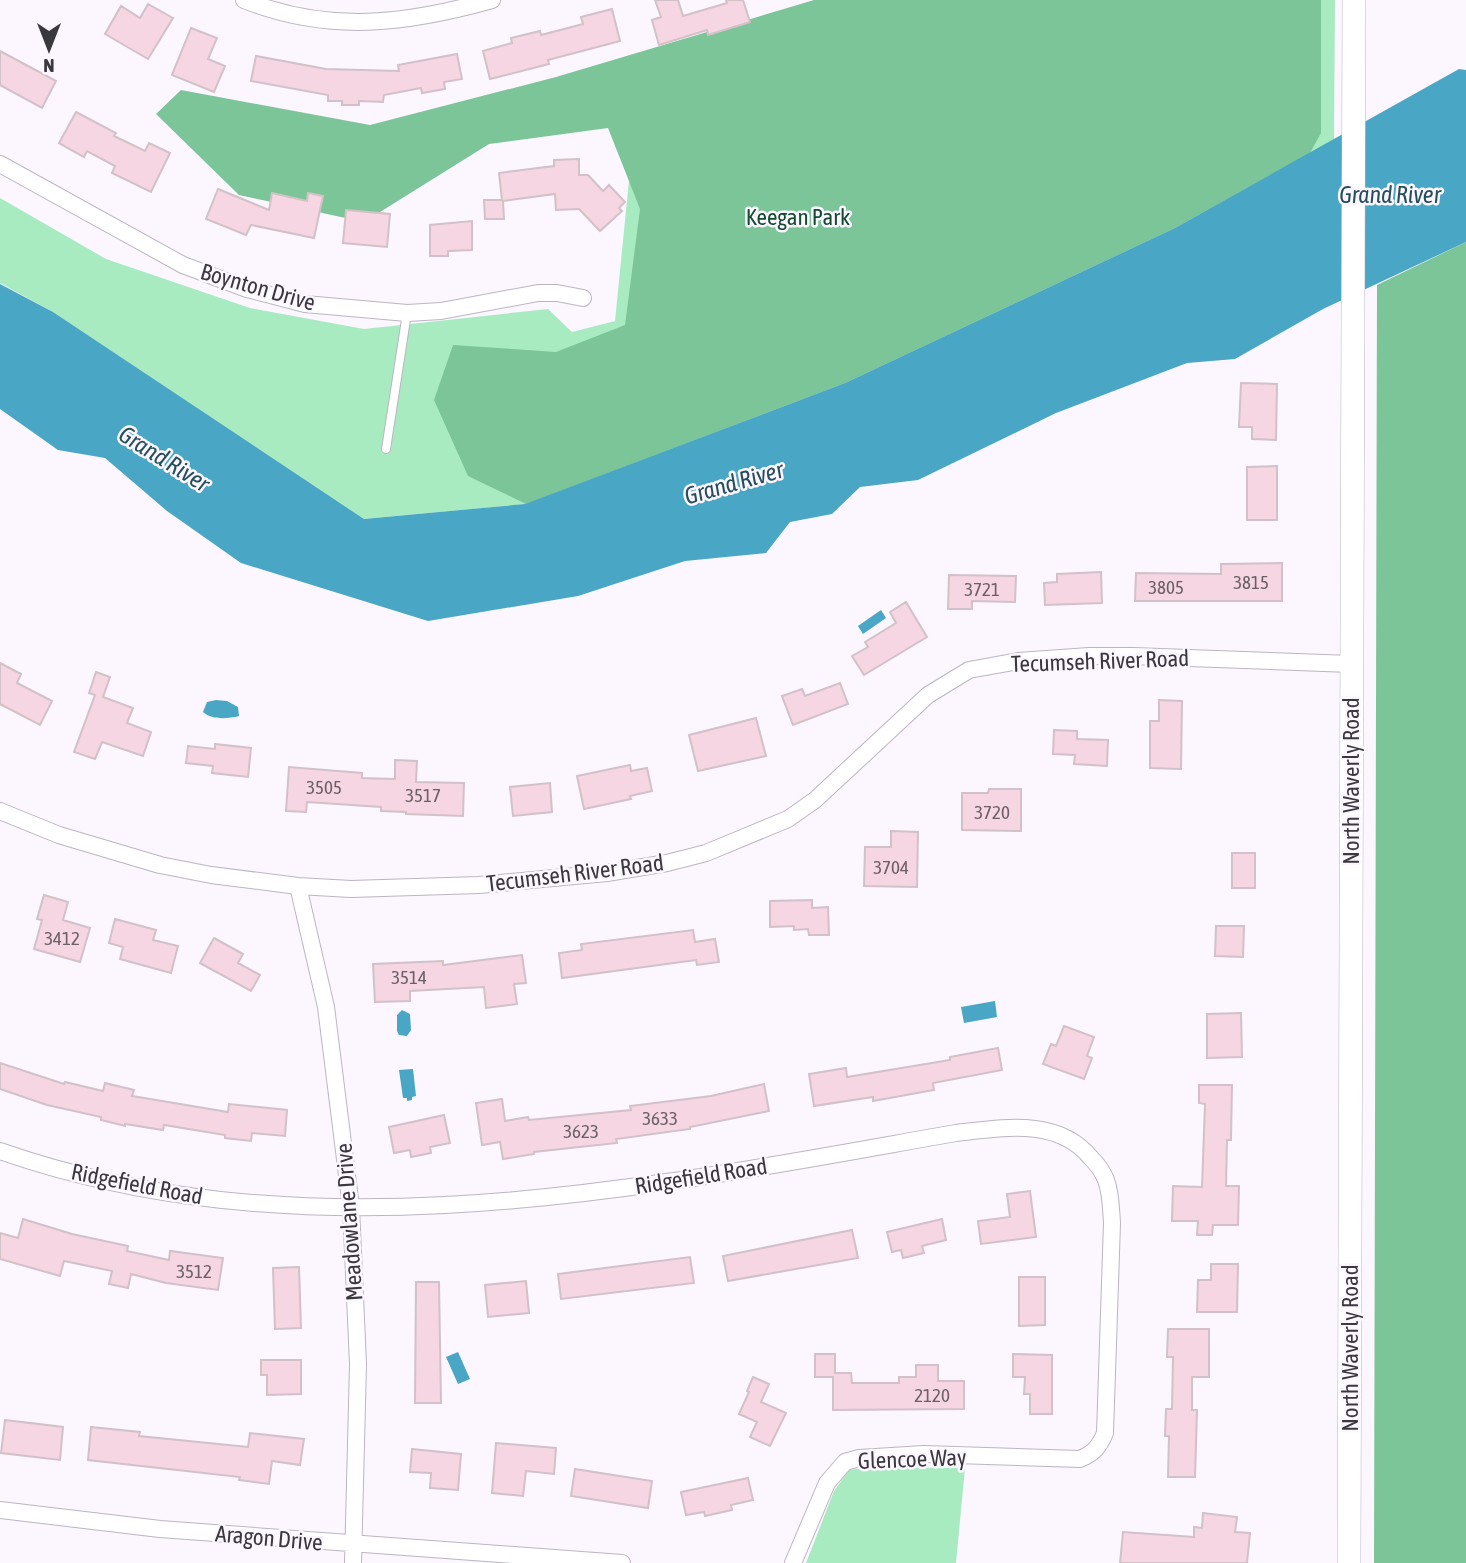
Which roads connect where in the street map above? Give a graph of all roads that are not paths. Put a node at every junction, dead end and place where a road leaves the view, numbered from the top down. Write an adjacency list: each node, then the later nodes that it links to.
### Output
1 (244, 0): 2 (street)
2 (492, 0)
3 (1354, 0): 8 (main road, North Waverly Road)
4 (0, 164): 6 (street, Boynton Drive)
5 (583, 298): 6 (street, Boynton Drive)
6 (407, 313): 7 (lane)
7 (386, 449)
8 (1351, 664): 10 (street, Tecumseh River Road); 19 (main road, North Waverly Road)
9 (0, 811): 10 (street, Tecumseh River Road)
10 (298, 886): 12 (street, Meadowlane Drive)
11 (0, 1151): 12 (street, Ridgefield Road)
12 (351, 1207): 13 (street, Ridgefield Road); 15 (street, Meadowlane Drive)
13 (1093, 1454): 18 (street, Glencoe Way)
14 (0, 1510): 15 (street, Aragon Drive)
15 (355, 1545): 16 (street, Meadowlane Drive); 17 (street, Aragon Drive)
16 (353, 1563)
17 (622, 1563)
18 (793, 1563)
19 (1349, 1563)

